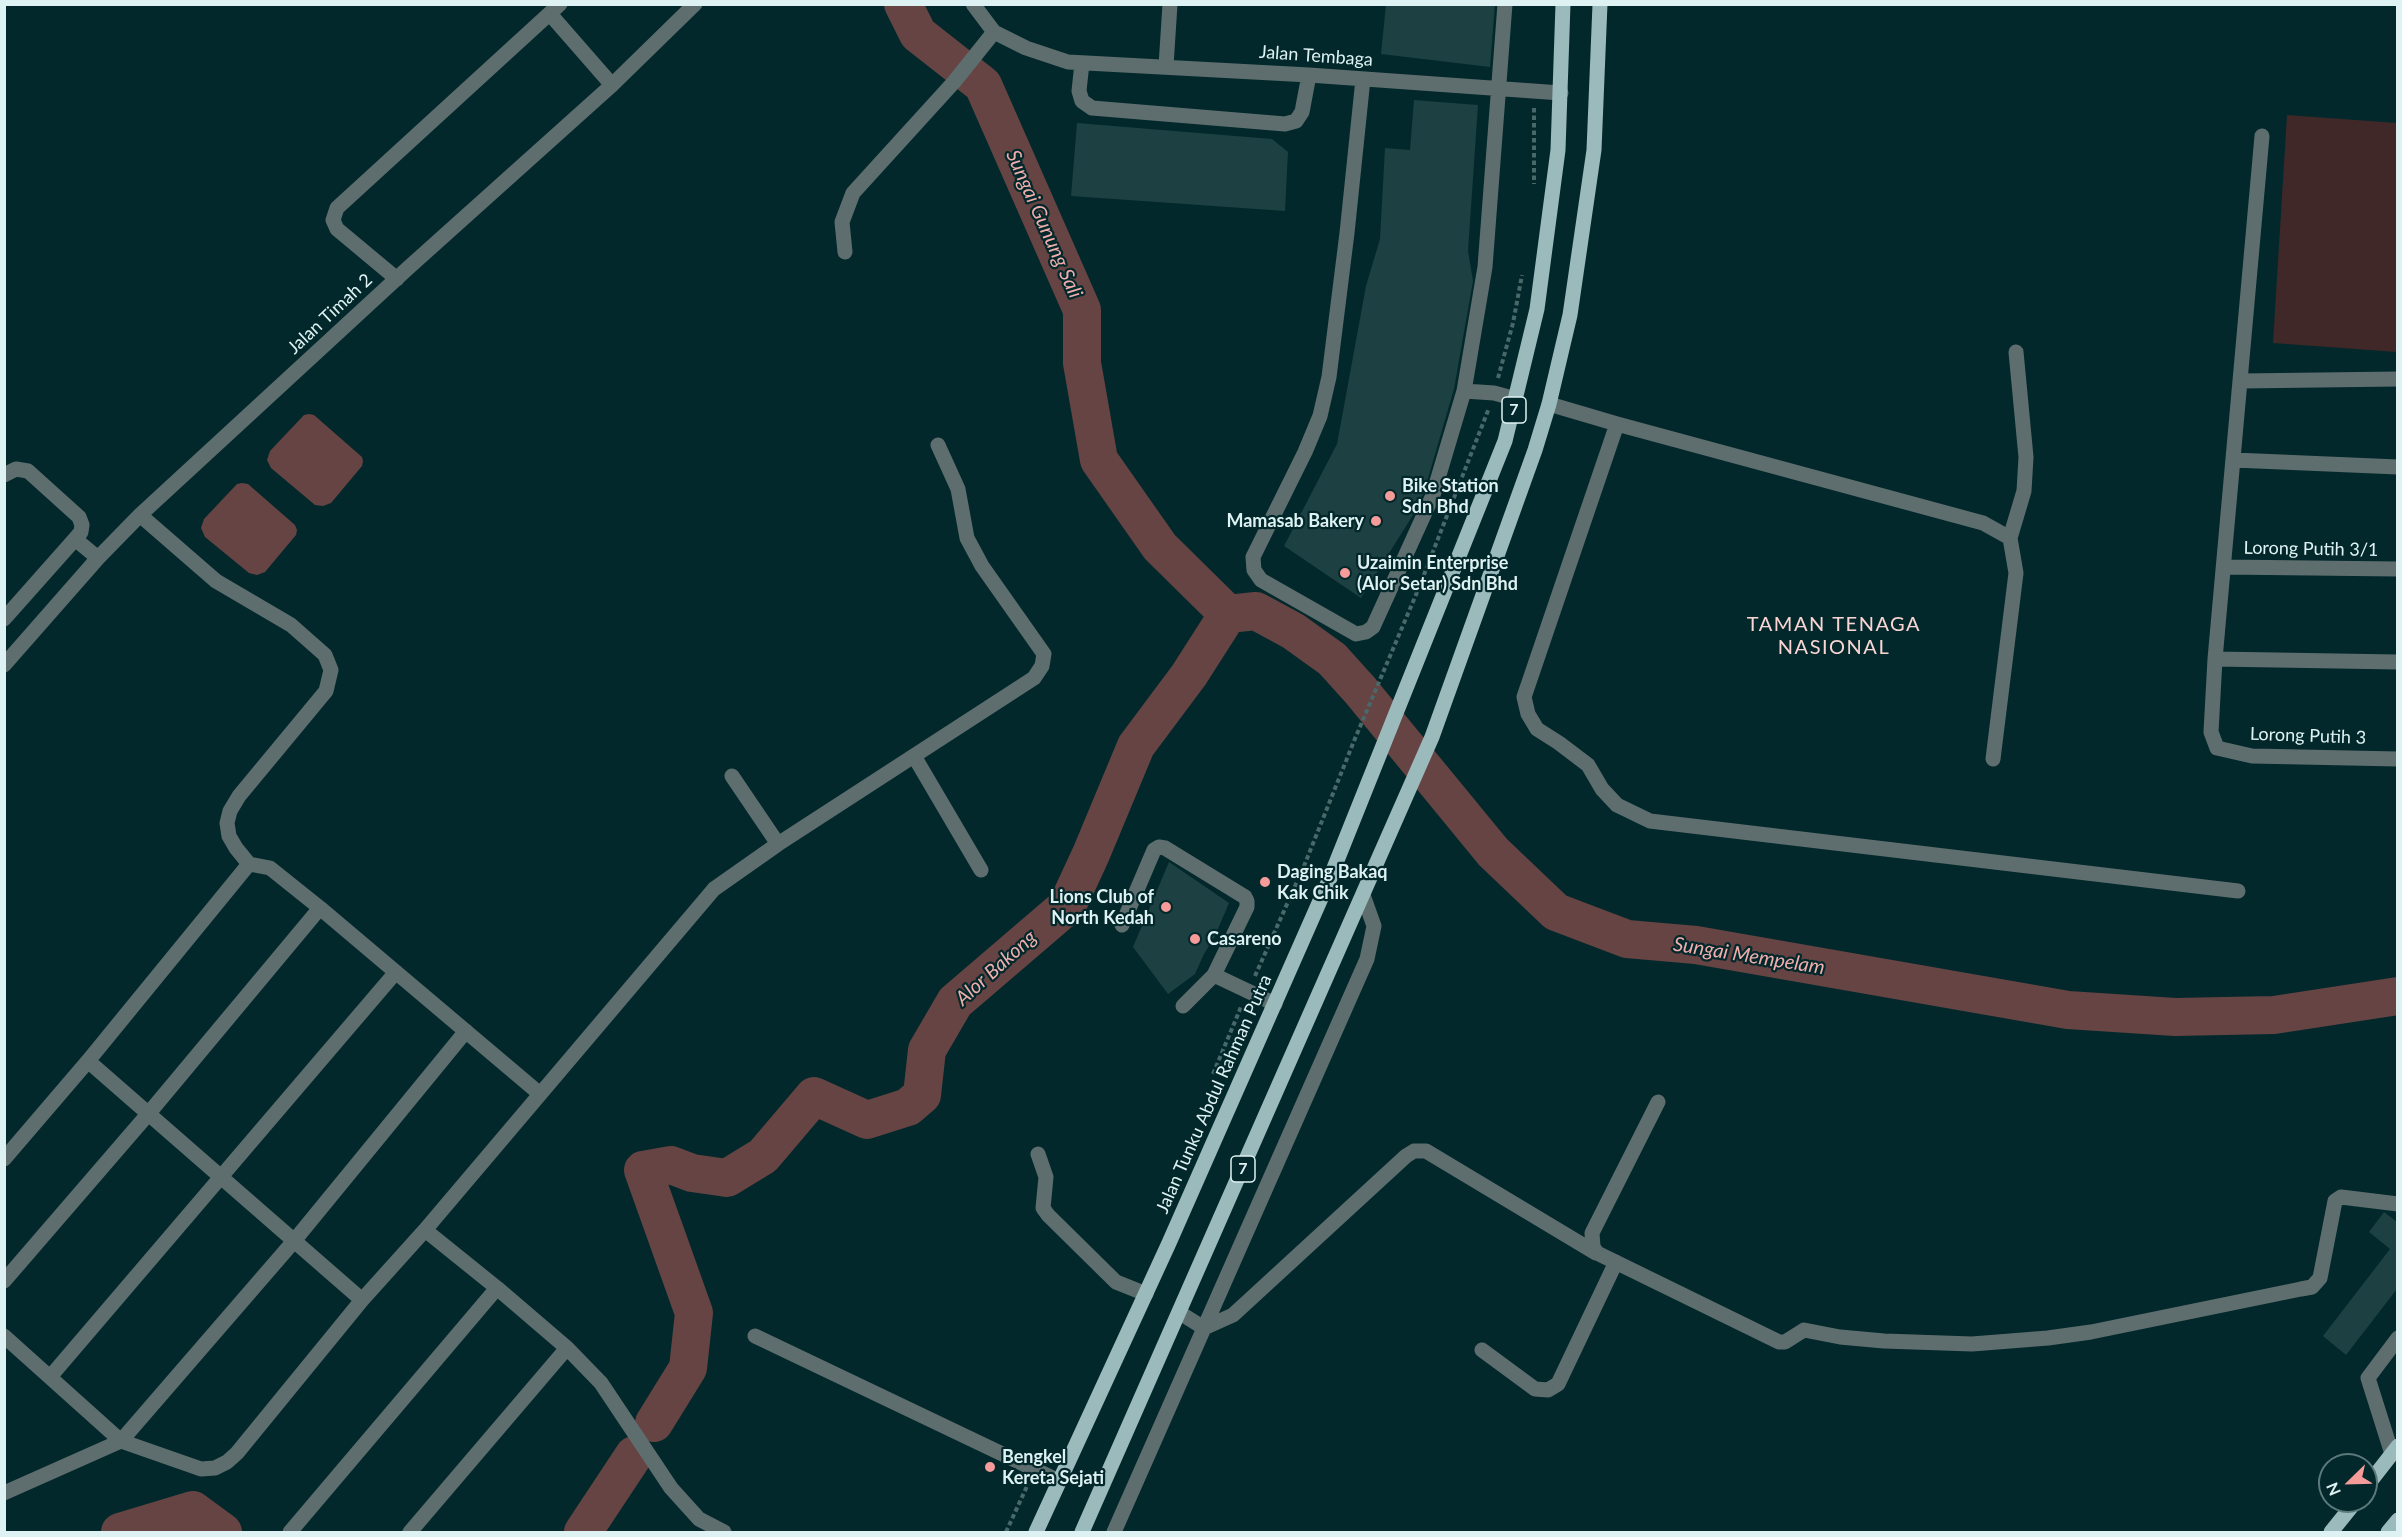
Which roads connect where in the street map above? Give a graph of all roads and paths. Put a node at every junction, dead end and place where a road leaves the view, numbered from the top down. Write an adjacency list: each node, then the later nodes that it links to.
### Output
1 (695, 4): 13 (street, Jalan Timah 2)
2 (973, 4): 8 (street)
3 (1170, 4): 10 (street)
4 (1505, 4): 14 (street)
5 (1563, 4): 15 (main road, Jalan Tunku Abdul Rahman Putra / 7)
6 (1600, 4): 24 (main road, 7)
7 (555, 9): 13 (street); 18 (street)
8 (994, 32): 9 (street, Jalan Tembaga); 17 (street)
9 (1075, 62): 10 (street, Jalan Tembaga); 11 (street)
10 (1166, 66): 11 (street, Jalan Tembaga)
11 (1309, 75): 12 (street, Jalan Tembaga)
12 (1363, 79): 14 (street, Jalan Tembaga); 22 (street)
13 (612, 85): 18 (street, Jalan Timah 2)
14 (1498, 89): 15 (street, Jalan Tembaga); 22 (street)
15 (1561, 93): 23 (main road, Jalan Tunku Abdul Rahman Putra / 7)
16 (2262, 136): 21 (street)
17 (845, 252)
18 (397, 279): 30 (street, Jalan Timah 2)
19 (2016, 352): 31 (street)
20 (2397, 379): 21 (street)
21 (2241, 381): 27 (street)
22 (1464, 391): 23 (street)
23 (1516, 399): 55 (main road, Jalan Tunku Abdul Rahman Putra / 7)
24 (1549, 404): 25 (street); 49 (main road, 7)
25 (1617, 424): 31 (street); 48 (street)
26 (938, 445): 41 (street)
27 (2234, 460): 28 (street); 34 (street)
28 (2397, 467)
29 (4, 474): 32 (street)
30 (140, 515): 33 (street, Jalan Timah 2); 46 (street)
31 (2010, 538): 42 (street)
32 (75, 539): 33 (street); 36 (street)
33 (98, 558): 39 (street, Jalan Timah 2)
34 (2224, 567): 35 (street, Lorong Putih 3/1); 37 (street)
35 (2397, 569)
36 (4, 619)
37 (2215, 659): 38 (street); 43 (street, Lorong Putih 3)
38 (2397, 662)
39 (4, 665)
40 (1380, 679): 54 (path)
41 (914, 756): 45 (street); 47 (street)
42 (1993, 759)
43 (2397, 759)
44 (732, 776): 45 (street)
45 (778, 844): 60 (street)
46 (249, 864): 50 (street); 58 (street)
47 (981, 870)
48 (2238, 891)
49 (1363, 895): 75 (main road, 7); 76 (street)
50 (320, 908): 52 (street); 62 (street)
51 (1122, 925): 53 (street)
52 (396, 972): 57 (street); 65 (street)
53 (1214, 975): 54 (street); 56 (street)
54 (1248, 991): 55 (street); 59 (path)
55 (1275, 1004): 73 (main road, Jalan Tunku Abdul Rahman Putra / 7)
56 (1183, 1006)
57 (466, 1031): 60 (street); 68 (street)
58 (88, 1061): 62 (street); 64 (street)
59 (1213, 1074)
60 (540, 1094): 67 (street)
61 (1658, 1102): 69 (street)
62 (149, 1113): 65 (street); 71 (street)
63 (1038, 1154): 73 (street)
64 (4, 1159)
65 (220, 1178): 68 (street); 82 (street)
66 (2397, 1204): 70 (street)
67 (424, 1230): 72 (street); 74 (street)
68 (294, 1241): 74 (street); 83 (street)
69 (1597, 1253): 70 (street); 76 (street)
70 (1616, 1262): 81 (street)
71 (4, 1281)
72 (497, 1288): 80 (street); 91 (street)
73 (1146, 1294): 87 (main road, Jalan Tunku Abdul Rahman Putra / 7)
74 (363, 1300): 83 (street)
75 (1179, 1313): 76 (street); 96 (main road, 7)
76 (1204, 1328): 97 (street)
77 (4, 1336): 82 (street)
78 (755, 1336): 85 (street)
79 (2397, 1338): 84 (street)
80 (567, 1348): 92 (street); 93 (street)
81 (1482, 1350)
82 (50, 1377): 83 (street)
83 (121, 1441): 88 (street)
84 (2395, 1450): 86 (main road)
85 (1034, 1470): 87 (street); 94 (path)
86 (2378, 1472)
87 (1059, 1482): 95 (main road, Jalan Tunku Abdul Rahman Putra / 7)
88 (4, 1493)
89 (2347, 1513): 98 (main road)
90 (2397, 1520): 99 (main road)
91 (290, 1533)
92 (410, 1533)
93 (724, 1533)
94 (1006, 1533)
95 (1036, 1533)
96 (1082, 1533)
97 (1114, 1533)
98 (2331, 1533)
99 (2388, 1533)

